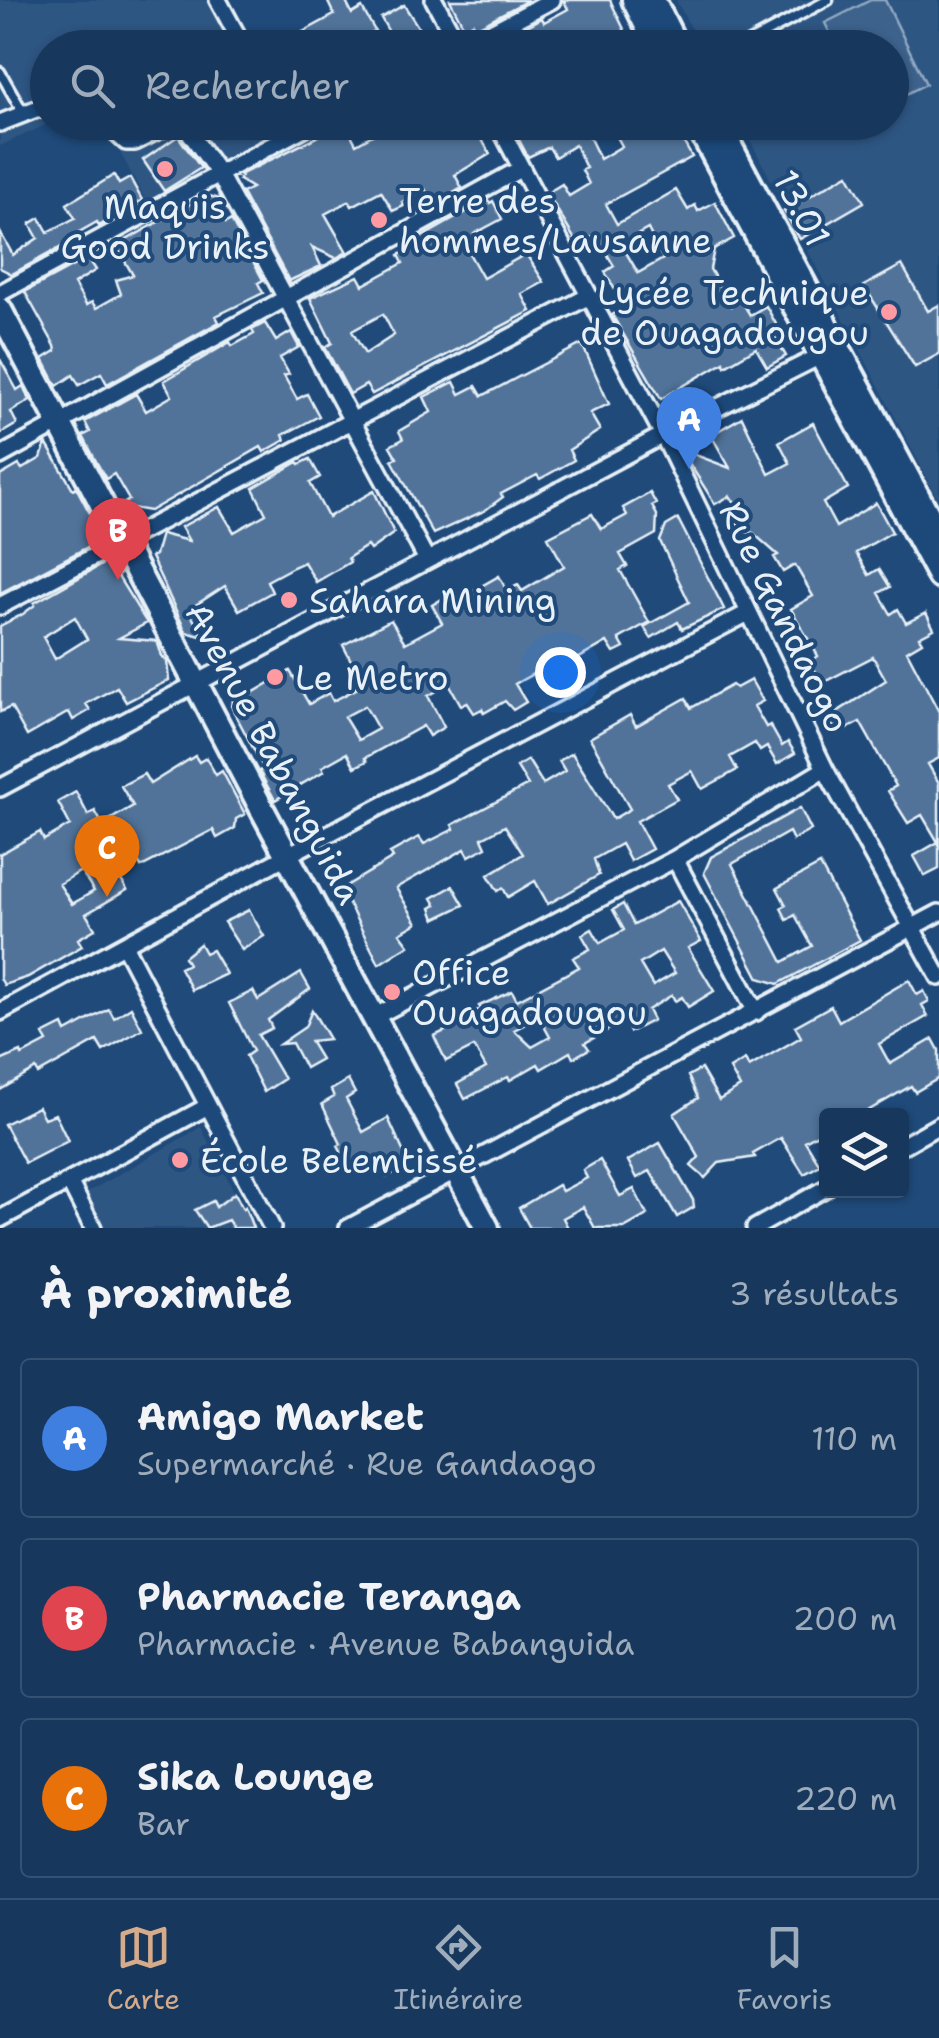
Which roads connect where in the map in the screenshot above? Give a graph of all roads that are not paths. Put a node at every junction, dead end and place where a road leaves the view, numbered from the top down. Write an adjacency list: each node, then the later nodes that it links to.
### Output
1 (218, 0): 7 (street)
2 (434, 0): 8 (street)
3 (552, 0): 9 (street)
4 (634, 0): 10 (street)
5 (653, 0): 11 (street)
6 (828, 0): 12 (lane)
7 (234, 30)
8 (451, 30)
9 (495, 30)
10 (649, 30)
11 (669, 30)
12 (772, 30)
13 (0, 72): 15 (lane)
14 (30, 112): 15 (street)
15 (24, 114): 16 (street)
16 (0, 123)
17 (192, 140): 23 (street)
18 (271, 140): 23 (street)
19 (506, 140): 22 (street, Rue Gandaogo)
20 (706, 140): 28 (street, 13.01)
21 (726, 140): 28 (street, 13.01)
22 (520, 168): 25 (street, Rue Gandaogo); 26 (street)
23 (219, 174): 24 (street); 26 (street)
24 (0, 293)
25 (589, 296): 29 (street); 31 (street, Rue Gandaogo)
26 (288, 300): 29 (street); 30 (street)
27 (0, 310): 30 (street, Avenue Babanguida)
28 (829, 352): 31 (street); 33 (street, 13.01); 36 (street, 13.01)
29 (351, 422): 34 (street); 35 (street)
30 (60, 425): 32 (street); 34 (street, Avenue Babanguida)
31 (663, 435): 35 (street); 38 (street, Rue Gandaogo)
32 (0, 456)
33 (939, 536)
34 (122, 542): 37 (street); 39 (street, Avenue Babanguida)
35 (427, 560): 39 (street)
36 (939, 576)
37 (0, 606)
38 (748, 613): 40 (street, Rue Gandaogo); 42 (street)
39 (198, 682): 41 (street); 42 (street, Avenue Babanguida)
40 (825, 769): 43 (street); 45 (street, Rue Gandaogo)
41 (0, 788)
42 (288, 854): 46 (street); 50 (street, Avenue Babanguida)
43 (675, 859): 49 (street); 50 (street)
44 (939, 913): 45 (street)
45 (913, 927): 47 (street, Rue Gandaogo); 49 (street)
46 (124, 945): 48 (street); 51 (street)
47 (939, 977)
48 (0, 1012)
49 (756, 1012): 54 (street)
50 (376, 1016): 54 (street, Avenue Babanguida)
51 (208, 1106): 55 (street); 59 (street)
52 (939, 1125): 53 (street)
53 (909, 1142)
54 (458, 1171): 60 (street); 61 (street, Avenue Babanguida)
55 (70, 1183): 57 (street); 58 (street)
56 (819, 1192): 62 (street)
57 (0, 1218)
58 (93, 1228)
59 (272, 1228)
60 (348, 1228)
61 (487, 1228)
62 (755, 1228)

